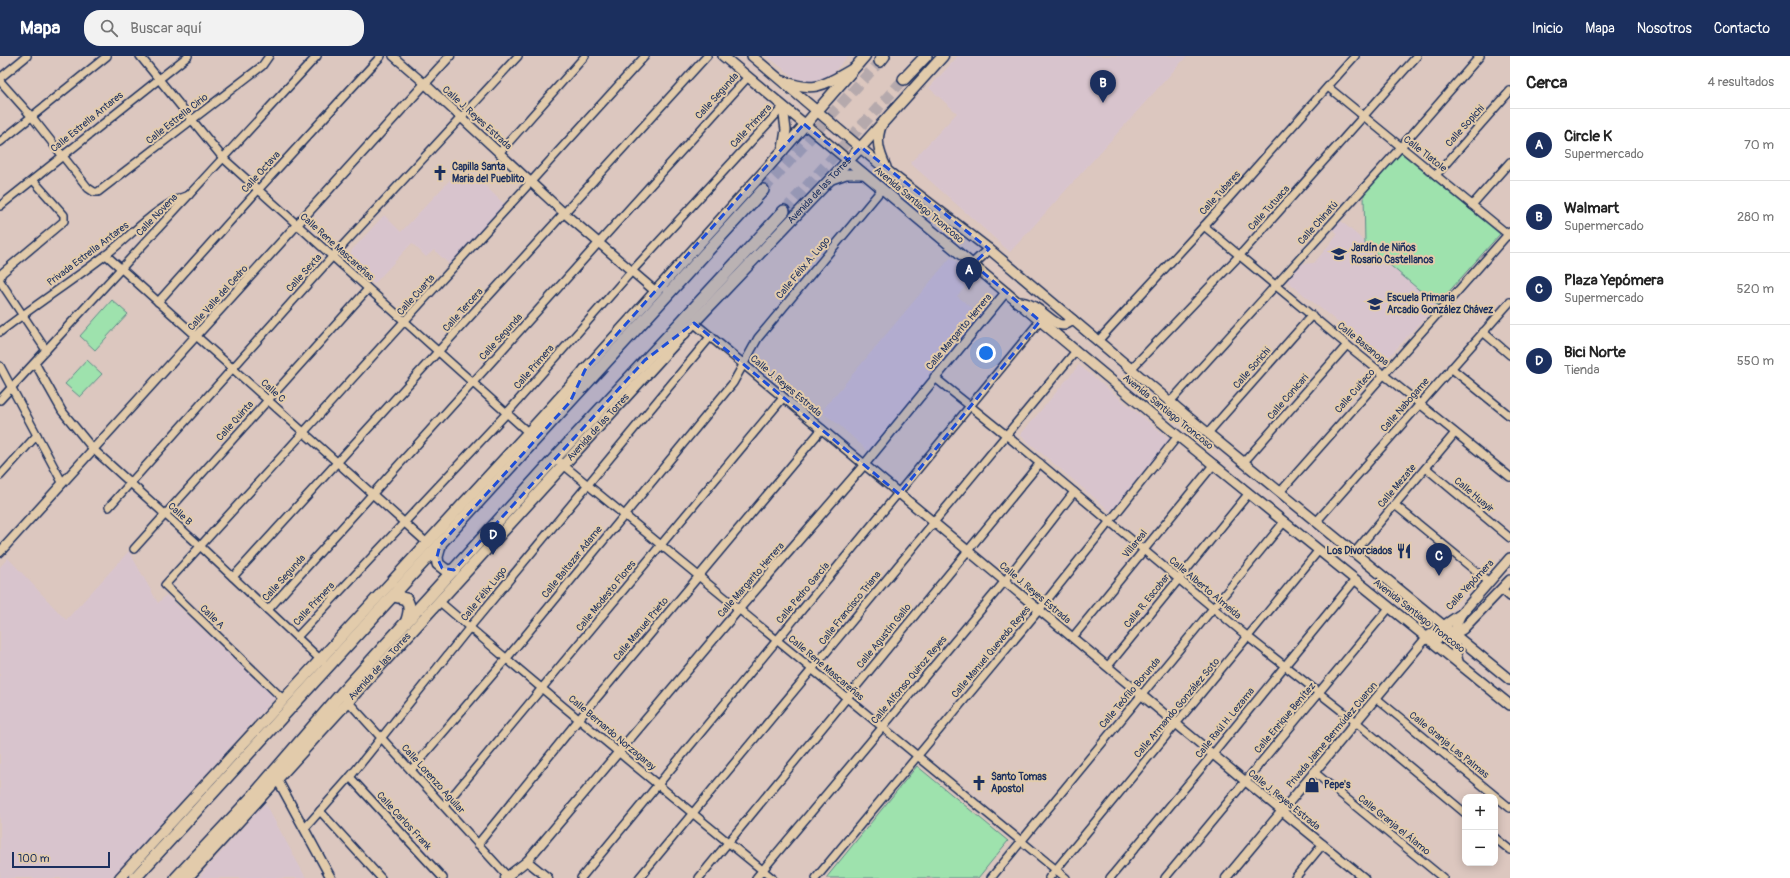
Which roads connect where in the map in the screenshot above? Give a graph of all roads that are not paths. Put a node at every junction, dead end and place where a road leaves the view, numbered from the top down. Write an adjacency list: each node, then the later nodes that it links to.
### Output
1 (27, 56): 26 (street)
2 (107, 56): 33 (street)
3 (140, 56): 24 (street, Calle Rene Mascareñas)
4 (188, 56): 24 (street, Calle Estrella Antares)
5 (269, 56): 36 (street, Calle Estrella Cirio)
6 (317, 56): 45 (street, Calle Novena)
7 (381, 56): 55 (street, Calle Octava)
8 (393, 56): 28 (street, Calle J. Reyes Estrada)
9 (450, 56): 28 (street, Calle Valle del Cedro)
10 (518, 56): 35 (street, Calle Sexta)
11 (585, 56): 43 (street)
12 (645, 56): 53 (street, Calle Cuarta)
13 (707, 56): 61 (street, Calle Tercera)
14 (723, 56): 23 (main road, Avenida Santiago Troncoso)
15 (752, 56): 25 (main road)
16 (865, 56): 22 (main road)
17 (926, 56): 27 (highway)
18 (943, 56): 37 (main road, Avenida de las Torres)
19 (1355, 56): 29 (street, Calle Tubares)
20 (1417, 56): 34 (street, Calle Tutuaca)
21 (1480, 56): 41 (street, Calle Chinatú)
22 (855, 68): 25 (main road); 32 (main road)
23 (748, 77): 31 (main road, Avenida Santiago Troncoso); 65 (street, Calle Segunda)
24 (158, 78): 36 (street, Calle Rene Mascareñas); 44 (street, Calle Estrella Antares)
25 (777, 78): 32 (main road)
26 (0, 79): 33 (street)
27 (904, 79)
28 (424, 83): 35 (street, Calle J. Reyes Estrada); 62 (street, Calle Valle del Cedro)
29 (1328, 87): 34 (street, Calle Tlatole); 63 (street, Calle Tubares)
30 (1510, 91): 50 (street, Calle Sopichi)
31 (783, 107): 38 (main road, Avenida Santiago Troncoso); 42 (main road); 72 (street, Calle Primera)
32 (816, 111): 38 (main road); 40 (main road, Avenida Santiago Troncoso)
33 (32, 117): 39 (street); 44 (street)
34 (1363, 117): 41 (street, Calle Tlatole); 68 (street, Calle Tutuaca)
35 (462, 118): 43 (street, Calle J. Reyes Estrada); 69 (street, Calle Sexta)
36 (191, 120): 44 (street, Calle Estrella Cirio); 45 (street, Calle Rene Mascareñas)
37 (884, 120): 40 (main road, Avenida de las Torres); 48 (main road)
38 (804, 124): 42 (main road); 46 (main road, Avenida Santiago Troncoso)
39 (0, 142)
40 (860, 147): 46 (main road, Avenida de las Torres); 48 (main road, Avenida Santiago Troncoso)
41 (1400, 148): 50 (street, Calle Tlatole); 75 (street, Calle Chinatú)
42 (783, 149): 77 (main road)
43 (500, 152): 53 (street, Calle J. Reyes Estrada)
44 (62, 155): 51 (street, Calle Estrella Antares)
45 (223, 158): 55 (street, Calle Rene Mascareñas); 57 (street, Calle Novena)
46 (848, 160): 49 (main road, Avenida Santiago Troncoso); 52 (main road, Avenida de las Torres)
47 (1510, 162): 58 (street)
48 (889, 172): 66 (main road, Avenida Santiago Troncoso)
49 (864, 174): 52 (main road); 54 (main road, Avenida Santiago Troncoso)
50 (1436, 175): 58 (street, Calle Tlatole)
51 (33, 180): 59 (street, Calle Estrella Antares); 73 (street)
52 (828, 180): 87 (main road, Avenida de las Torres)
53 (531, 183): 61 (street, Calle J. Reyes Estrada); 85 (street, Calle Cuarta)
54 (882, 189): 70 (main road, Avenida Santiago Troncoso); 101 (street, Calle Félix A. Lugo)
55 (258, 190): 62 (street, Calle Rene Mascareñas); 79 (street, Calle Octava)
56 (763, 190): 114 (highway)
57 (189, 195): 67 (street, Privada Estrella Antares); 71 (street, Calle Novena)
58 (1472, 205): 64 (street, Calle Tlatole)
59 (0, 206)
60 (784, 211): 99 (highway, Avenida de las Torres)
61 (564, 213): 65 (street, Calle J. Reyes Estrada); 97 (street, Calle Tercera)
62 (297, 224): 69 (street, Calle Rene Mascareñas); 91 (street, Calle Valle del Cedro)
63 (1204, 226): 68 (street, Calle Basanopa); 93 (street, Calle Tubares)
64 (1509, 234): 107 (street, Calle Cuiteco)
65 (598, 244): 72 (street, Calle J. Reyes Estrada); 109 (street, Calle Segunda)
66 (989, 249): 70 (main road); 84 (main road, Avenida Santiago Troncoso)
67 (106, 255): 71 (street, Calle C); 82 (street, Privada Estrella Antares)
68 (1240, 255): 75 (street, Calle Basanopa); 105 (street, Calle Tutuaca)
69 (332, 257): 76 (street, Calle Rene Mascareñas); 103 (street, Calle Sexta)
70 (973, 264): 78 (main road, Avenida Santiago Troncoso)
71 (120, 268): 79 (street, Calle C); 95 (street, Calle Novena)
72 (632, 271): 77 (street, Calle J. Reyes Estrada); 118 (street, Calle Primera)
73 (0, 277)
74 (0, 281): 82 (street)
75 (1276, 285): 83 (street, Calle Basanopa); 115 (street, Calle Chinatú)
76 (368, 289): 85 (street, Calle Rene Mascareñas); 113 (street, Calle Quinta)
77 (655, 291): 106 (main road)
78 (1006, 292): 80 (main road, Avenida Santiago Troncoso); 108 (street, Calle Margarito Herrera)
79 (158, 302): 91 (street, Calle C)
80 (1017, 302): 84 (main road); 86 (main road, Avenida Santiago Troncoso)
81 (1510, 302): 89 (street, Calle Nabogame)
82 (23, 314): 88 (street, Privada Estrella Antares); 95 (street)
83 (1312, 315): 94 (street, Calle Basanopa); 122 (street, Calle Sorichi)
84 (1073, 320): 93 (main road, Avenida Santiago Troncoso)
85 (405, 321): 97 (street, Calle Rene Mascareñas); 121 (street, Calle Cuarta)
86 (1040, 321): 96 (main road, Avenida Santiago Troncoso); 117 (street, Calle Pedro García)
87 (694, 322): 90 (main road, Avenida de las Torres); 92 (street, Calle J. Reyes Estrada)
88 (0, 332)
89 (1483, 332): 98 (street); 104 (street, Calle Nabogame)
90 (684, 333): 99 (highway); 134 (main road, Avenida de las Torres)
91 (197, 336): 103 (street, Calle C); 128 (street, Calle Valle del Cedro)
92 (711, 336): 101 (street, Calle J. Reyes Estrada); 141 (street, Calle Félix Lugo)
93 (1098, 341): 105 (main road, Avenida Santiago Troncoso)
94 (1347, 345): 107 (street, Calle Basanopa); 131 (street, Calle Conicari)
95 (46, 350): 100 (street, Calle Novena)
96 (1076, 351): 125 (street, Calle Francisco Triana); 127 (main road, Avenida Santiago Troncoso)
97 (439, 352): 109 (street, Calle Rene Mascareñas); 130 (street, Calle Tercera)
98 (1510, 355)
99 (645, 360): 129 (highway, Avenida de las Torres)
100 (35, 363): 110 (street, Calle Novena); 128 (street, Calle B)
101 (743, 363): 111 (street, Calle J. Reyes Estrada); 150 (street, Calle Baltazar Adame)
102 (0, 366): 110 (street)
103 (232, 368): 113 (street, Calle C); 140 (street, Calle Sexta)
104 (1451, 368): 116 (street, Calle Nabogame); 119 (street)
105 (1131, 369): 115 (main road, Avenida Santiago Troncoso)
106 (585, 370): 114 (highway); 126 (main road)
107 (1383, 374): 116 (street, Calle Basanopa); 143 (street, Calle Cuiteco)
108 (934, 377): 117 (street, Calle Alberto Almeida); 135 (street, Calle Margarito Herrera)
109 (473, 383): 118 (street, Calle Rene Mascareñas); 145 (street, Calle Segunda)
110 (11, 387): 112 (street, Calle Novena); 124 (street)
111 (783, 398): 120 (street, Calle J. Reyes Estrada); 158 (street, Calle Modesto Flores)
112 (0, 400)
113 (268, 400): 121 (street, Calle C); 149 (street, Calle Quinta)
114 (570, 402): 126 (highway)
115 (1170, 402): 122 (main road, Avenida Santiago Troncoso)
116 (1419, 403): 123 (street, Calle Basanopa); 155 (street, Calle Nabogame)
117 (970, 406): 125 (street, Calle Alberto Almeida); 146 (street, Calle Pedro García)
118 (506, 413): 126 (street, Calle Rene Mascareñas); 151 (street, Calle Primera)
119 (1510, 416)
120 (822, 429): 135 (street, Calle J. Reyes Estrada); 169 (street, Calle Manuel Prieto)
121 (303, 432): 130 (street, Calle C); 160 (street, Calle Cuarta)
122 (1208, 433): 131 (main road, Avenida Santiago Troncoso)
123 (1455, 433): 136 (street, Calle Mezate); 138 (street, Calle Basanopa)
124 (37, 435): 137 (street); 139 (street)
125 (1006, 435): 132 (street, Calle Alberto Almeida); 152 (street, Calle Francisco Triana)
126 (532, 436): 157 (main road); 159 (highway)
127 (1178, 436): 133 (main road, Avenida Santiago Troncoso); 153 (street, Calle Manuel Quevedo Reyes)
128 (92, 449): 139 (street, Calle Valle del Cedro); 140 (street, Calle B)
129 (555, 458): 134 (street, Calle Rene Mascareñas); 168 (highway, Avenida de las Torres)
130 (337, 462): 145 (street, Calle C); 170 (street, Calle Tercera)
131 (1244, 462): 143 (main road, Avenida Santiago Troncoso)
132 (1040, 463): 142 (street, Calle Alberto Almeida); 162 (street, Calle Agustín Gallo)
133 (1214, 464): 144 (main road, Avenida Santiago Troncoso); 163 (street, Villareal)
134 (564, 465): 141 (street, Calle Rene Mascareñas); 179 (main road, Avenida de las Torres)
135 (864, 465): 146 (street, Calle J. Reyes Estrada); 181 (street, Calle Margarito Herrera)
136 (1426, 468): 147 (street, Calle Mezate); 156 (street, Calle Huayir)
137 (0, 476)
138 (1510, 477)
139 (62, 482): 165 (street, Calle Valle del Cedro)
140 (131, 483): 148 (street, Calle Sexta); 149 (street, Calle B)
141 (587, 485): 150 (street, Calle Rene Mascareñas); 188 (street, Calle Félix Lugo)
142 (1074, 492): 153 (street, Calle Alberto Almeida); 174 (street, Calle Alfonso Quiroz Reyes)
143 (1280, 492): 155 (main road, Avenida Santiago Troncoso)
144 (1249, 493): 154 (main road, Avenida Santiago Troncoso); 171 (street, Calle R. Escobar)
145 (373, 494): 151 (street, Calle C); 183 (street, Calle Segunda)
146 (899, 494): 152 (street, Calle J. Reyes Estrada); 193 (street, Calle Pedro García)
147 (1394, 505): 166 (street, Calle Mezate); 175 (street)
148 (109, 507)
149 (165, 514): 160 (street, Calle B); 161 (street, Calle Quinta)
150 (624, 514): 158 (street, Calle Rene Mascareñas); 195 (street, Calle Baltazar Adame)
151 (404, 522): 157 (street, Calle C); 192 (street, Calle Primera)
152 (933, 522): 162 (street, Calle J. Reyes Estrada); 201 (street, Calle Francisco Triana)
153 (1108, 522): 163 (street, Calle Alberto Almeida); 184 (street, Calle Manuel Quevedo Reyes)
154 (1284, 522): 164 (main road, Avenida Santiago Troncoso); 182 (street, Calle Teófilo Borunda)
155 (1316, 522): 166 (main road, Avenida Santiago Troncoso)
156 (1510, 538)
157 (427, 543): 196 (main road)
158 (661, 544): 169 (street, Calle Rene Mascareñas); 203 (street, Calle Modesto Flores)
159 (440, 545): 168 (highway); 177 (highway)
160 (200, 546): 170 (street, Calle B); 209 (street, Calle A)
161 (134, 549)
162 (968, 550): 174 (street, Calle J. Reyes Estrada); 207 (street, Calle Agustín Gallo)
163 (1143, 550): 171 (street, Calle Alberto Almeida); 190 (street, Villareal)
164 (1319, 550): 172 (main road, Avenida Santiago Troncoso); 191 (street, Calle Armando González Soto)
165 (0, 552)
166 (1354, 553): 187 (main road, Avenida Santiago Troncoso)
167 (1510, 558): 175 (main road, Calle Yepómera)
168 (454, 570): 186 (highway, Avenida de las Torres)
169 (699, 575): 181 (street, Calle Rene Mascareñas); 211 (street, Calle Manuel Prieto)
170 (233, 578): 183 (street, Calle B)
171 (1178, 579): 182 (street, Calle Alberto Almeida); 198 (street, Calle R. Escobar)
172 (1355, 580): 180 (main road, Avenida Santiago Troncoso); 199 (street, Calle Raúl H. Lezama)
173 (1510, 580): 176 (main road)
174 (1004, 581): 184 (street, Calle J. Reyes Estrada); 214 (street, Calle Alfonso Quiroz Reyes)
175 (1489, 582): 185 (main road, Calle Yepómera)
176 (1501, 589): 178 (street); 189 (main road)
177 (394, 596): 186 (highway); 200 (highway)
178 (1510, 597)
179 (440, 602): 188 (street, Calle Bernardo Norzagaray); 206 (main road, Avenida de las Torres)
180 (1389, 608): 194 (main road, Avenida Santiago Troncoso); 204 (street, Calle Enrique Benítez)
181 (738, 609): 193 (street, Calle Rene Mascareñas); 216 (street, Calle Margarito Herrera)
182 (1214, 609): 191 (street, Calle Alberto Almeida); 205 (street, Calle Teófilo Borunda)
183 (268, 610): 192 (street, Calle B)
184 (1039, 610): 190 (street, Calle J. Reyes Estrada); 218 (street, Calle Manuel Quevedo Reyes)
185 (1461, 614): 187 (main road, Calle Yepómera); 189 (main road)
186 (406, 623): 206 (highway, Avenida de las Torres)
187 (1444, 626): 189 (main road, Avenida Santiago Troncoso); 194 (main road, Calle Yepómera)
188 (470, 627): 195 (street, Calle Bernardo Norzagaray); 215 (street, Calle Félix Lugo)
189 (1454, 634): 194 (main road); 197 (main road); 202 (main road, Avenida Santiago Troncoso)
190 (1073, 637): 198 (street, Calle J. Reyes Estrada)
191 (1248, 637): 199 (street, Calle Alberto Almeida); 213 (street, Calle Armando González Soto)
192 (297, 638): 196 (street, Calle B)
193 (777, 640): 201 (street, Calle Rene Mascareñas); 224 (street, Calle Pedro García)
194 (1427, 640): 197 (main road, Avenida Santiago Troncoso); 208 (street, Privada Jaime Bermúdez Cuaron)
195 (507, 658): 203 (street, Calle Bernardo Norzagaray); 219 (street, Calle Baltazar Adame)
196 (320, 659): 200 (street, Calle B); 209 (main road)
197 (1458, 661): 210 (main road, Avenida Santiago Troncoso)
198 (1108, 666): 205 (street, Calle J. Reyes Estrada)
199 (1284, 666): 204 (street, Calle Alberto Almeida); 217 (street, Calle Raúl H. Lezama)
200 (329, 667): 239 (highway)
201 (812, 670): 207 (street, Calle Rene Mascareñas); 230 (street, Calle Francisco Triana)
202 (1510, 680)
203 (543, 689): 211 (street, Calle Bernardo Norzagaray); 225 (street, Calle Modesto Flores)
204 (1318, 693): 212 (street, Calle Alberto Almeida); 223 (street, Calle Enrique Benítez)
205 (1141, 694): 213 (street, Calle J. Reyes Estrada); 234 (street, Calle Teófilo Borunda)
206 (345, 697): 215 (street, Calle Lorenzo Aguilar); 221 (highway, Avenida de las Torres)
207 (847, 698): 214 (street, Calle Rene Mascareñas); 233 (street, Calle Agustín Gallo)
208 (1376, 698): 212 (street, Privada Jaime Bermúdez Cuaron); 226 (street, Calle Granja Las Palmas)
209 (283, 699): 243 (main road)
210 (1510, 705)
211 (580, 718): 216 (street, Calle Bernardo Norzagaray); 235 (street, Calle Manuel Prieto)
212 (1356, 722): 220 (street, Privada Jaime Bermúdez Cuaron); 227 (street, Calle Alberto Almeida)
213 (1176, 723): 217 (street, Calle J. Reyes Estrada); 241 (street, Calle Armando González Soto)
214 (883, 728): 218 (street, Calle Rene Mascareñas); 240 (street, Calle Alfonso Quiroz Reyes)
215 (381, 737): 219 (street, Calle Lorenzo Aguilar); 222 (street, Calle Félix Lugo)
216 (617, 753): 224 (street, Calle Bernardo Norzagaray); 238 (street, Calle Margarito Herrera)
217 (1213, 754): 223 (street, Calle J. Reyes Estrada); 261 (street, Calle Raúl H. Lezama)
218 (918, 756): 234 (street, Calle Rene Mascareñas); 257 (street, Calle Manuel Quevedo Reyes)
219 (411, 770): 225 (street, Calle Lorenzo Aguilar)
220 (1314, 772): 229 (street, Privada Jaime Bermúdez Cuaron); 266 (street, Calle Granja el Álamo)
221 (276, 776): 231 (street); 246 (highway, Avenida de las Torres); 247 (main road, Avenida de las Torres)
222 (350, 778): 228 (street, Calle Félix Lugo); 250 (street, Calle Carlos Frank)
223 (1245, 781): 229 (street, Calle J. Reyes Estrada); 262 (street, Calle Enrique Benítez)
224 (659, 786): 230 (street, Calle Bernardo Norzagaray); 252 (street, Calle Pedro García)
225 (444, 806): 235 (street, Calle Lorenzo Aguilar)
226 (1510, 808)
227 (1462, 810)
228 (320, 811): 231 (street, Calle Félix Lugo); 249 (street)
229 (1281, 811): 236 (street, Calle J. Reyes Estrada); 263 (street, Privada Jaime Bermúdez Cuaron)
230 (692, 814): 233 (street, Calle Bernardo Norzagaray); 253 (street, Calle Francisco Triana)
231 (305, 828): 248 (street)
232 (1498, 840): 237 (street)
233 (728, 842): 240 (street, Calle Bernardo Norzagaray); 254 (street, Calle Agustín Gallo)
234 (1022, 842): 241 (street, Calle Rene Mascareñas); 258 (street, Calle Teófilo Borunda)
235 (478, 844): 242 (street, Calle Lorenzo Aguilar)
236 (1323, 844): 264 (street); 265 (street, Calle J. Reyes Estrada)
237 (1510, 850)
238 (527, 861): 242 (street, Calle Margarito Herrera); 251 (street)
239 (147, 865): 244 (highway); 245 (highway)
240 (762, 870): 255 (street, Calle Alfonso Quiroz Reyes); 256 (street, Calle Bernardo Norzagaray)
241 (1056, 870): 259 (street, Calle Armando González Soto); 260 (street, Calle Rene Mascareñas)
242 (507, 877)
243 (120, 878)
244 (126, 878)
245 (135, 878)
246 (176, 878)
247 (187, 878)
248 (331, 878)
249 (381, 878)
250 (443, 878)
251 (548, 878)
252 (582, 878)
253 (639, 878)
254 (699, 878)
255 (756, 878)
256 (772, 878)
257 (816, 878)
258 (991, 878)
259 (1049, 878)
260 (1066, 878)
261 (1110, 878)
262 (1165, 878)
263 (1226, 878)
264 (1295, 878)
265 (1364, 878)
266 (1443, 878)

